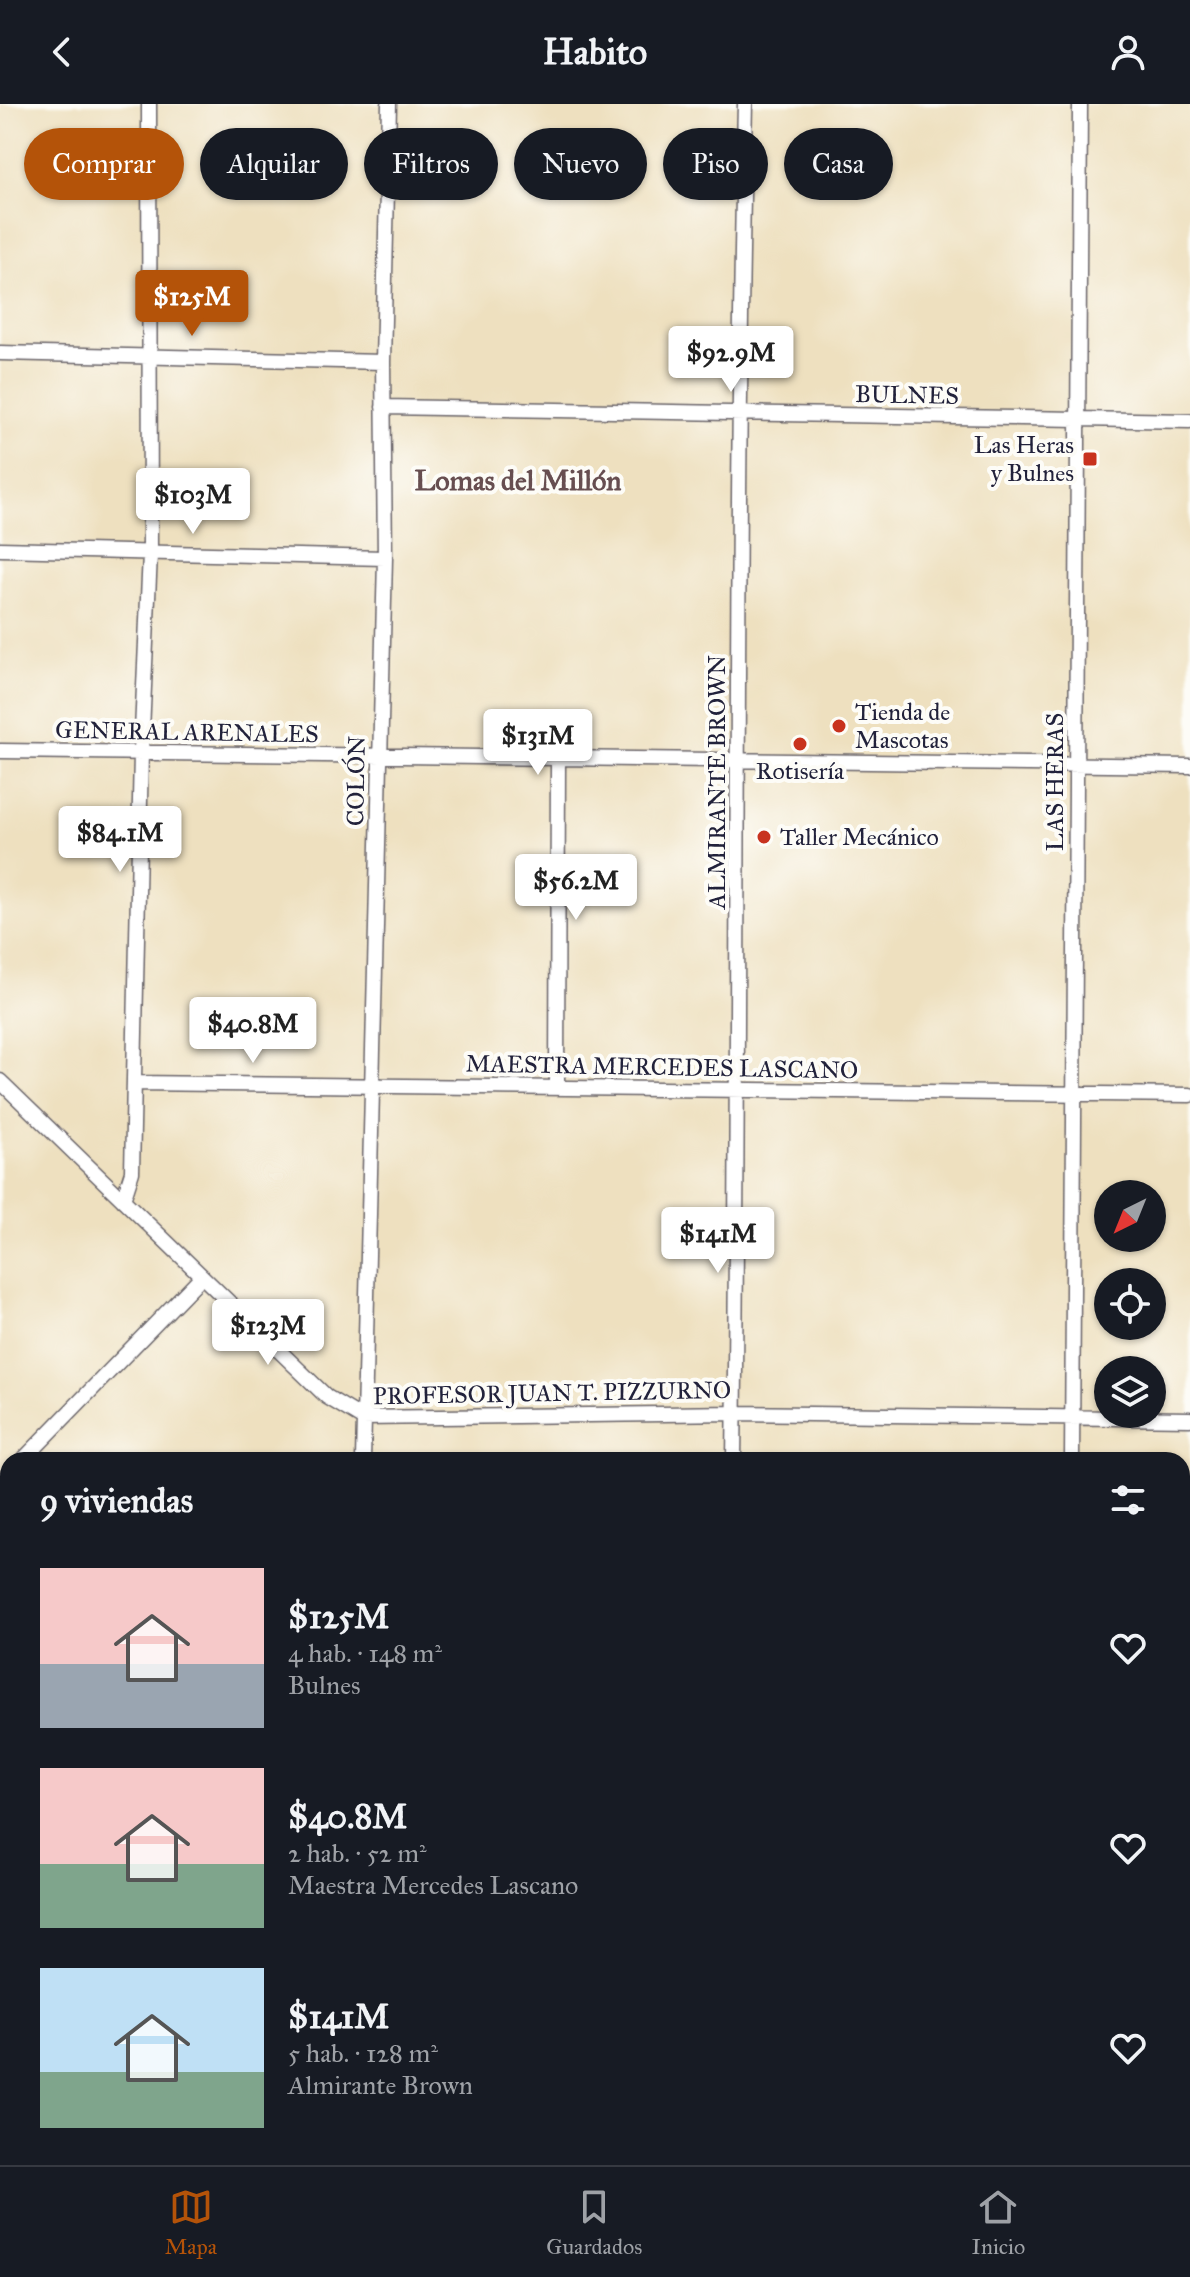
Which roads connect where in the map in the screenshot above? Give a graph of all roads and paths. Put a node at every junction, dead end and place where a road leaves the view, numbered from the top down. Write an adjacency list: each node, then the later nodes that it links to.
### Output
1 (149, 104): 6 (street)
2 (389, 104): 7 (street, COLÓN)
3 (745, 104): 9 (street, ALMIRANTE BROWN)
4 (1080, 104): 10 (street, LAS HERAS)
5 (0, 353): 6 (street)
6 (148, 356): 7 (street); 13 (street)
7 (383, 362): 8 (street, COLÓN)
8 (383, 407): 9 (street, BULNES); 14 (street, COLÓN)
9 (739, 413): 10 (street, BULNES); 19 (street, ALMIRANTE BROWN)
10 (1078, 421): 11 (street, BULNES); 20 (street, LAS HERAS)
11 (1190, 421)
12 (0, 549): 13 (street)
13 (150, 554): 14 (street); 16 (street)
14 (385, 558): 17 (street, COLÓN)
15 (0, 751): 16 (street, GENERAL ARENALES)
16 (141, 753): 17 (street, GENERAL ARENALES); 23 (street)
17 (378, 756): 18 (street, GENERAL ARENALES); 24 (street, COLÓN)
18 (558, 758): 19 (street, GENERAL ARENALES); 25 (street)
19 (738, 761): 20 (street, GENERAL ARENALES); 26 (street, ALMIRANTE BROWN)
20 (1077, 766): 21 (street, GENERAL ARENALES); 27 (street, LAS HERAS)
21 (1190, 766)
22 (0, 1081): 29 (street, PROFESOR JUAN T. PIZZURNO)
23 (134, 1083): 24 (street, MAESTRA MERCEDES LASCANO); 29 (street)
24 (372, 1085): 25 (street, MAESTRA MERCEDES LASCANO); 32 (street, COLÓN)
25 (557, 1087): 26 (street, MAESTRA MERCEDES LASCANO)
26 (739, 1091): 27 (street, MAESTRA MERCEDES LASCANO); 31 (street, ALMIRANTE BROWN)
27 (1077, 1094): 28 (street, MAESTRA MERCEDES LASCANO); 33 (street, LAS HERAS)
28 (1190, 1095)
29 (123, 1200): 30 (street, PROFESOR JUAN T. PIZZURNO)
30 (201, 1277): 32 (street, PROFESOR JUAN T. PIZZURNO); 35 (street)
31 (735, 1413): 32 (street, PROFESOR JUAN T. PIZZURNO); 33 (street, PROFESOR JUAN T. PIZZURNO); 37 (street, ALMIRANTE BROWN)
32 (362, 1418): 36 (street, COLÓN)
33 (1072, 1419): 34 (street, PROFESOR JUAN T. PIZZURNO); 38 (street, LAS HERAS)
34 (1190, 1419)
35 (31, 1452)
36 (363, 1452)
37 (734, 1452)
38 (1072, 1452)

